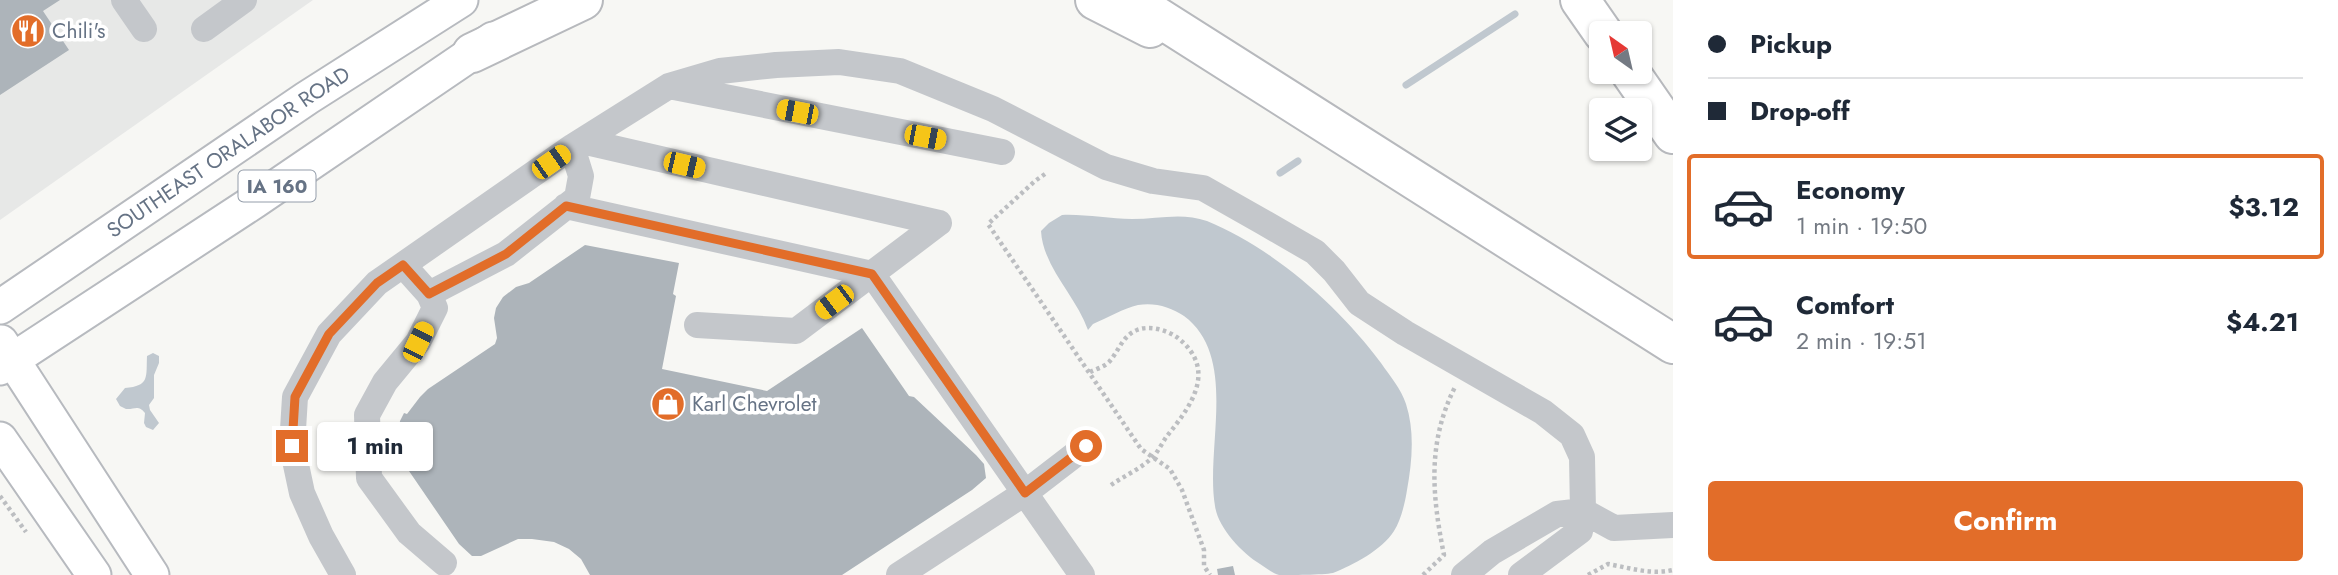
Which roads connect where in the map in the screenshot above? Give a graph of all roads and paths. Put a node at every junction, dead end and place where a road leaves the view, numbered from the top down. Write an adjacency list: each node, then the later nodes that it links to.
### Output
1 (124, 0): 10 (lane)
2 (244, 0): 11 (lane)
3 (460, 0): 24 (main road, SOUTHEAST ORALABOR ROAD / IA 160)
4 (551, 0): 12 (main road, IA 160)
5 (583, 0): 12 (highway)
6 (1095, 0): 15 (highway)
7 (1131, 0): 15 (highway)
8 (1580, 0): 9 (highway)
9 (1595, 21)
10 (144, 29)
11 (204, 29)
12 (472, 53): 27 (main road, IA 160)
13 (1638, 84): 16 (highway)
14 (669, 86): 17 (lane); 18 (lane); 28 (lane)
15 (1284, 97): 26 (highway)
16 (1673, 134)
17 (577, 144): 20 (lane); 21 (lane); 22 (lane)
18 (1002, 152)
19 (1045, 174): 29 (path)
20 (566, 206): 22 (lane); 23 (lane)
21 (403, 265): 23 (lane); 41 (lane)
22 (872, 274): 25 (lane); 34 (lane)
23 (429, 294): 38 (lane)
24 (0, 307)
25 (697, 324)
26 (1673, 344)
27 (4, 356): 40 (main road)
28 (1465, 367): 35 (lane); 45 (path)
29 (1090, 372): 32 (path); 32 (path)
30 (0, 439): 39 (main road)
31 (1086, 446): 34 (lane)
32 (1153, 457): 33 (path); 44 (path)
33 (1111, 485)
34 (1025, 493): 42 (lane); 43 (lane)
35 (1583, 511): 36 (lane); 46 (lane); 47 (lane)
36 (1673, 524)
37 (1673, 570): 48 (path)
38 (442, 571)
39 (94, 575)
40 (152, 575)
41 (343, 575)
42 (899, 575)
43 (1082, 575)
44 (1210, 575)
45 (1423, 575)
46 (1464, 575)
47 (1521, 575)
48 (1588, 575)

